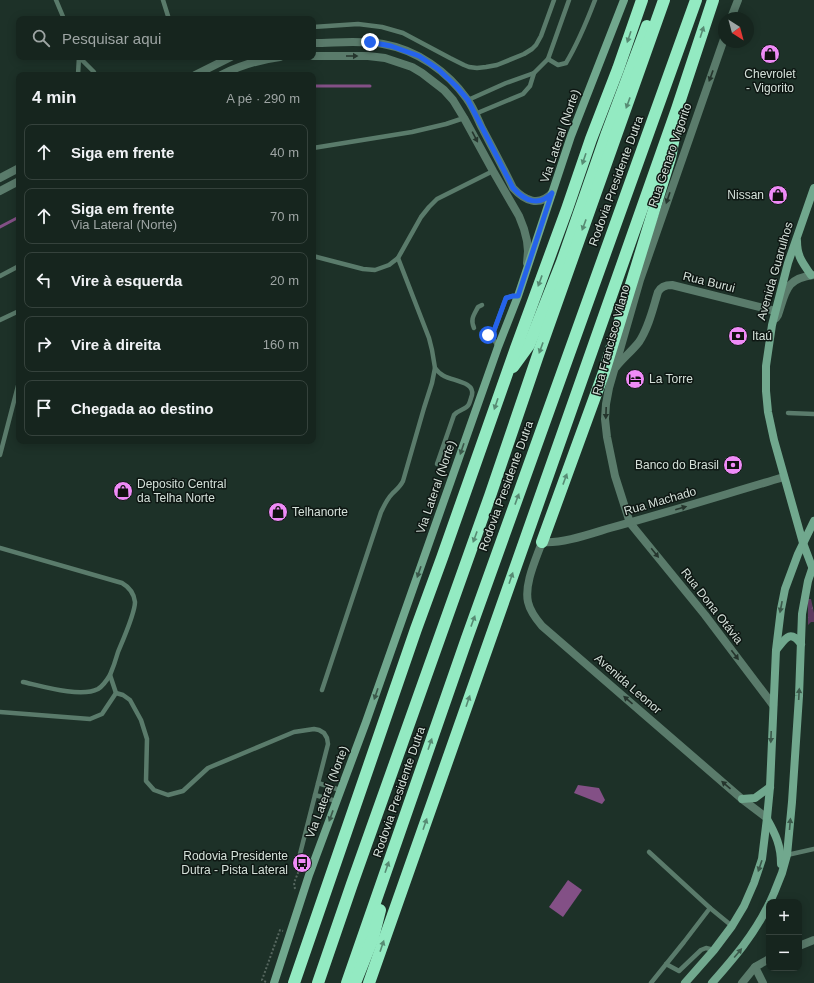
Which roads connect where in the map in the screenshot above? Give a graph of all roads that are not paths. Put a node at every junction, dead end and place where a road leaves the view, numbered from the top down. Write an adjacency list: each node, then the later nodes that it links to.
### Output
1 (56, 0): 14 (lane)
2 (163, 0): 15 (lane)
3 (554, 0): 16 (lane)
4 (569, 0): 24 (lane)
5 (595, 0): 24 (lane)
6 (624, 0): 41 (main road, Via Lateral (Norte))
7 (642, 0): 62 (highway, one-way to 62)
8 (656, 0): 62 (highway)
9 (664, 0): 111 (highway, Rodovia Presidente Dutra, one-way to 111)
10 (696, 0): 97 (highway, Rodovia Presidente Dutra, one-way to 10)
11 (713, 0): 31 (highway, one-way to 11)
12 (738, 0): 13 (street)
13 (733, 12)
14 (63, 16)
15 (168, 16)
16 (316, 27)
17 (316, 43): 30 (street)
18 (721, 48): 49 (street, Rua Genaro Vigorito, one-way to 49)
19 (316, 56): 33 (street, one-way to 33)
20 (79, 60): 25 (lane)
21 (82, 60): 26 (lane)
22 (224, 60): 27 (street)
23 (260, 60): 28 (street)
24 (548, 60): 29 (lane)
25 (78, 72)
26 (94, 72)
27 (201, 72)
28 (227, 72)
29 (534, 73): 30 (lane); 32 (lane)
30 (468, 100): 32 (street)
31 (677, 109): 73 (highway, one-way to 31); 114 (highway, one-way to 31)
32 (475, 114): 41 (street)
33 (464, 118): 34 (lane); 36 (street, one-way to 36)
34 (316, 148)
35 (16, 170): 37 (street)
36 (493, 171): 44 (lane); 45 (street)
37 (0, 178)
38 (16, 183): 40 (street)
39 (814, 188): 42 (main road, Avenida Guarulhos)
40 (0, 191)
41 (552, 193): 45 (main road, Via Lateral (Norte))
42 (798, 234): 47 (main road); 54 (main road, Avenida Guarulhos)
43 (316, 257): 44 (lane)
44 (398, 258): 60 (lane)
45 (527, 267): 50 (main road, Via Lateral (Norte))
46 (16, 268): 48 (lane)
47 (813, 275): 57 (street)
48 (0, 276)
49 (640, 280): 61 (street, Rua Francisco Vilano)
50 (518, 296): 51 (lane); 59 (main road, Via Lateral (Norte))
51 (506, 298): 52 (lane); 59 (lane)
52 (500, 302)
53 (482, 305): 58 (lane)
54 (775, 311): 57 (main road, Avenida Guarulhos); 61 (street, Rua Burui)
55 (16, 312): 56 (lane)
56 (0, 320)
57 (772, 325): 68 (main road, Avenida Guarulhos)
58 (474, 328)
59 (498, 347): 87 (main road, Via Lateral (Norte), one-way to 87)
60 (435, 368): 67 (lane); 81 (lane)
61 (614, 370): 70 (street, Rua Francisco Vilano, one-way to 70)
62 (505, 379): 110 (highway, one-way to 110)
63 (16, 394): 66 (lane)
64 (788, 413): 65 (lane)
65 (814, 414)
66 (0, 455)
67 (436, 464)
68 (784, 477): 70 (street, Rua Machado, one-way to 68); 71 (main road, Avenida Guarulhos)
69 (814, 521): 72 (main road)
70 (630, 523): 73 (street, Rua Machado); 83 (street, Rua Dona Otávia, one-way to 83)
71 (797, 524): 72 (main road); 74 (main road, Avenida Guarulhos)
72 (811, 533): 74 (main road)
73 (542, 542): 89 (street, Avenida Leonor, one-way to 73)
74 (803, 543): 76 (main road, Avenida Guarulhos); 78 (main road, one-way to 78)
75 (0, 548): 79 (lane)
76 (814, 568): 77 (main road)
77 (801, 644): 78 (main road); 95 (main road, one-way to 77)
78 (776, 650): 83 (main road)
79 (110, 675): 80 (lane); 82 (lane)
80 (23, 682)
81 (322, 690)
82 (116, 693): 84 (lane); 85 (lane)
83 (773, 705): 86 (main road, one-way to 86)
84 (0, 712)
85 (318, 783): 87 (lane); 88 (lane)
86 (770, 787): 89 (main road); 91 (main road)
87 (340, 790): 90 (main road, Via Lateral (Norte))
88 (315, 795): 90 (lane); 94 (lane)
89 (742, 799): 91 (street, Avenida Leonor)
90 (336, 801): 109 (main road, Via Lateral (Norte), one-way to 109)
91 (767, 818): 96 (main road); 101 (main road, one-way to 101)
92 (814, 849): 95 (lane)
93 (649, 852): 99 (lane)
94 (300, 854)
95 (787, 855): 96 (main road)
96 (782, 873): 98 (main road)
97 (381, 886): 112 (highway, Rodovia Presidente Dutra); 113 (highway)
98 (772, 899)
99 (710, 908): 101 (lane); 106 (lane)
100 (766, 910): 117 (main road, one-way to 100)
101 (732, 926): 104 (main road)
102 (814, 940): 103 (street)
103 (802, 945)
104 (714, 950): 106 (lane); 116 (main road)
105 (766, 961): 107 (street)
106 (666, 964): 108 (lane)
107 (756, 967): 118 (street); 119 (street)
108 (652, 982): 115 (lane)
109 (274, 983)
110 (294, 983)
111 (318, 983)
112 (347, 983)
113 (355, 983)
114 (369, 983)
115 (658, 983)
116 (685, 983)
117 (712, 983)
118 (742, 983)
119 (763, 983)

